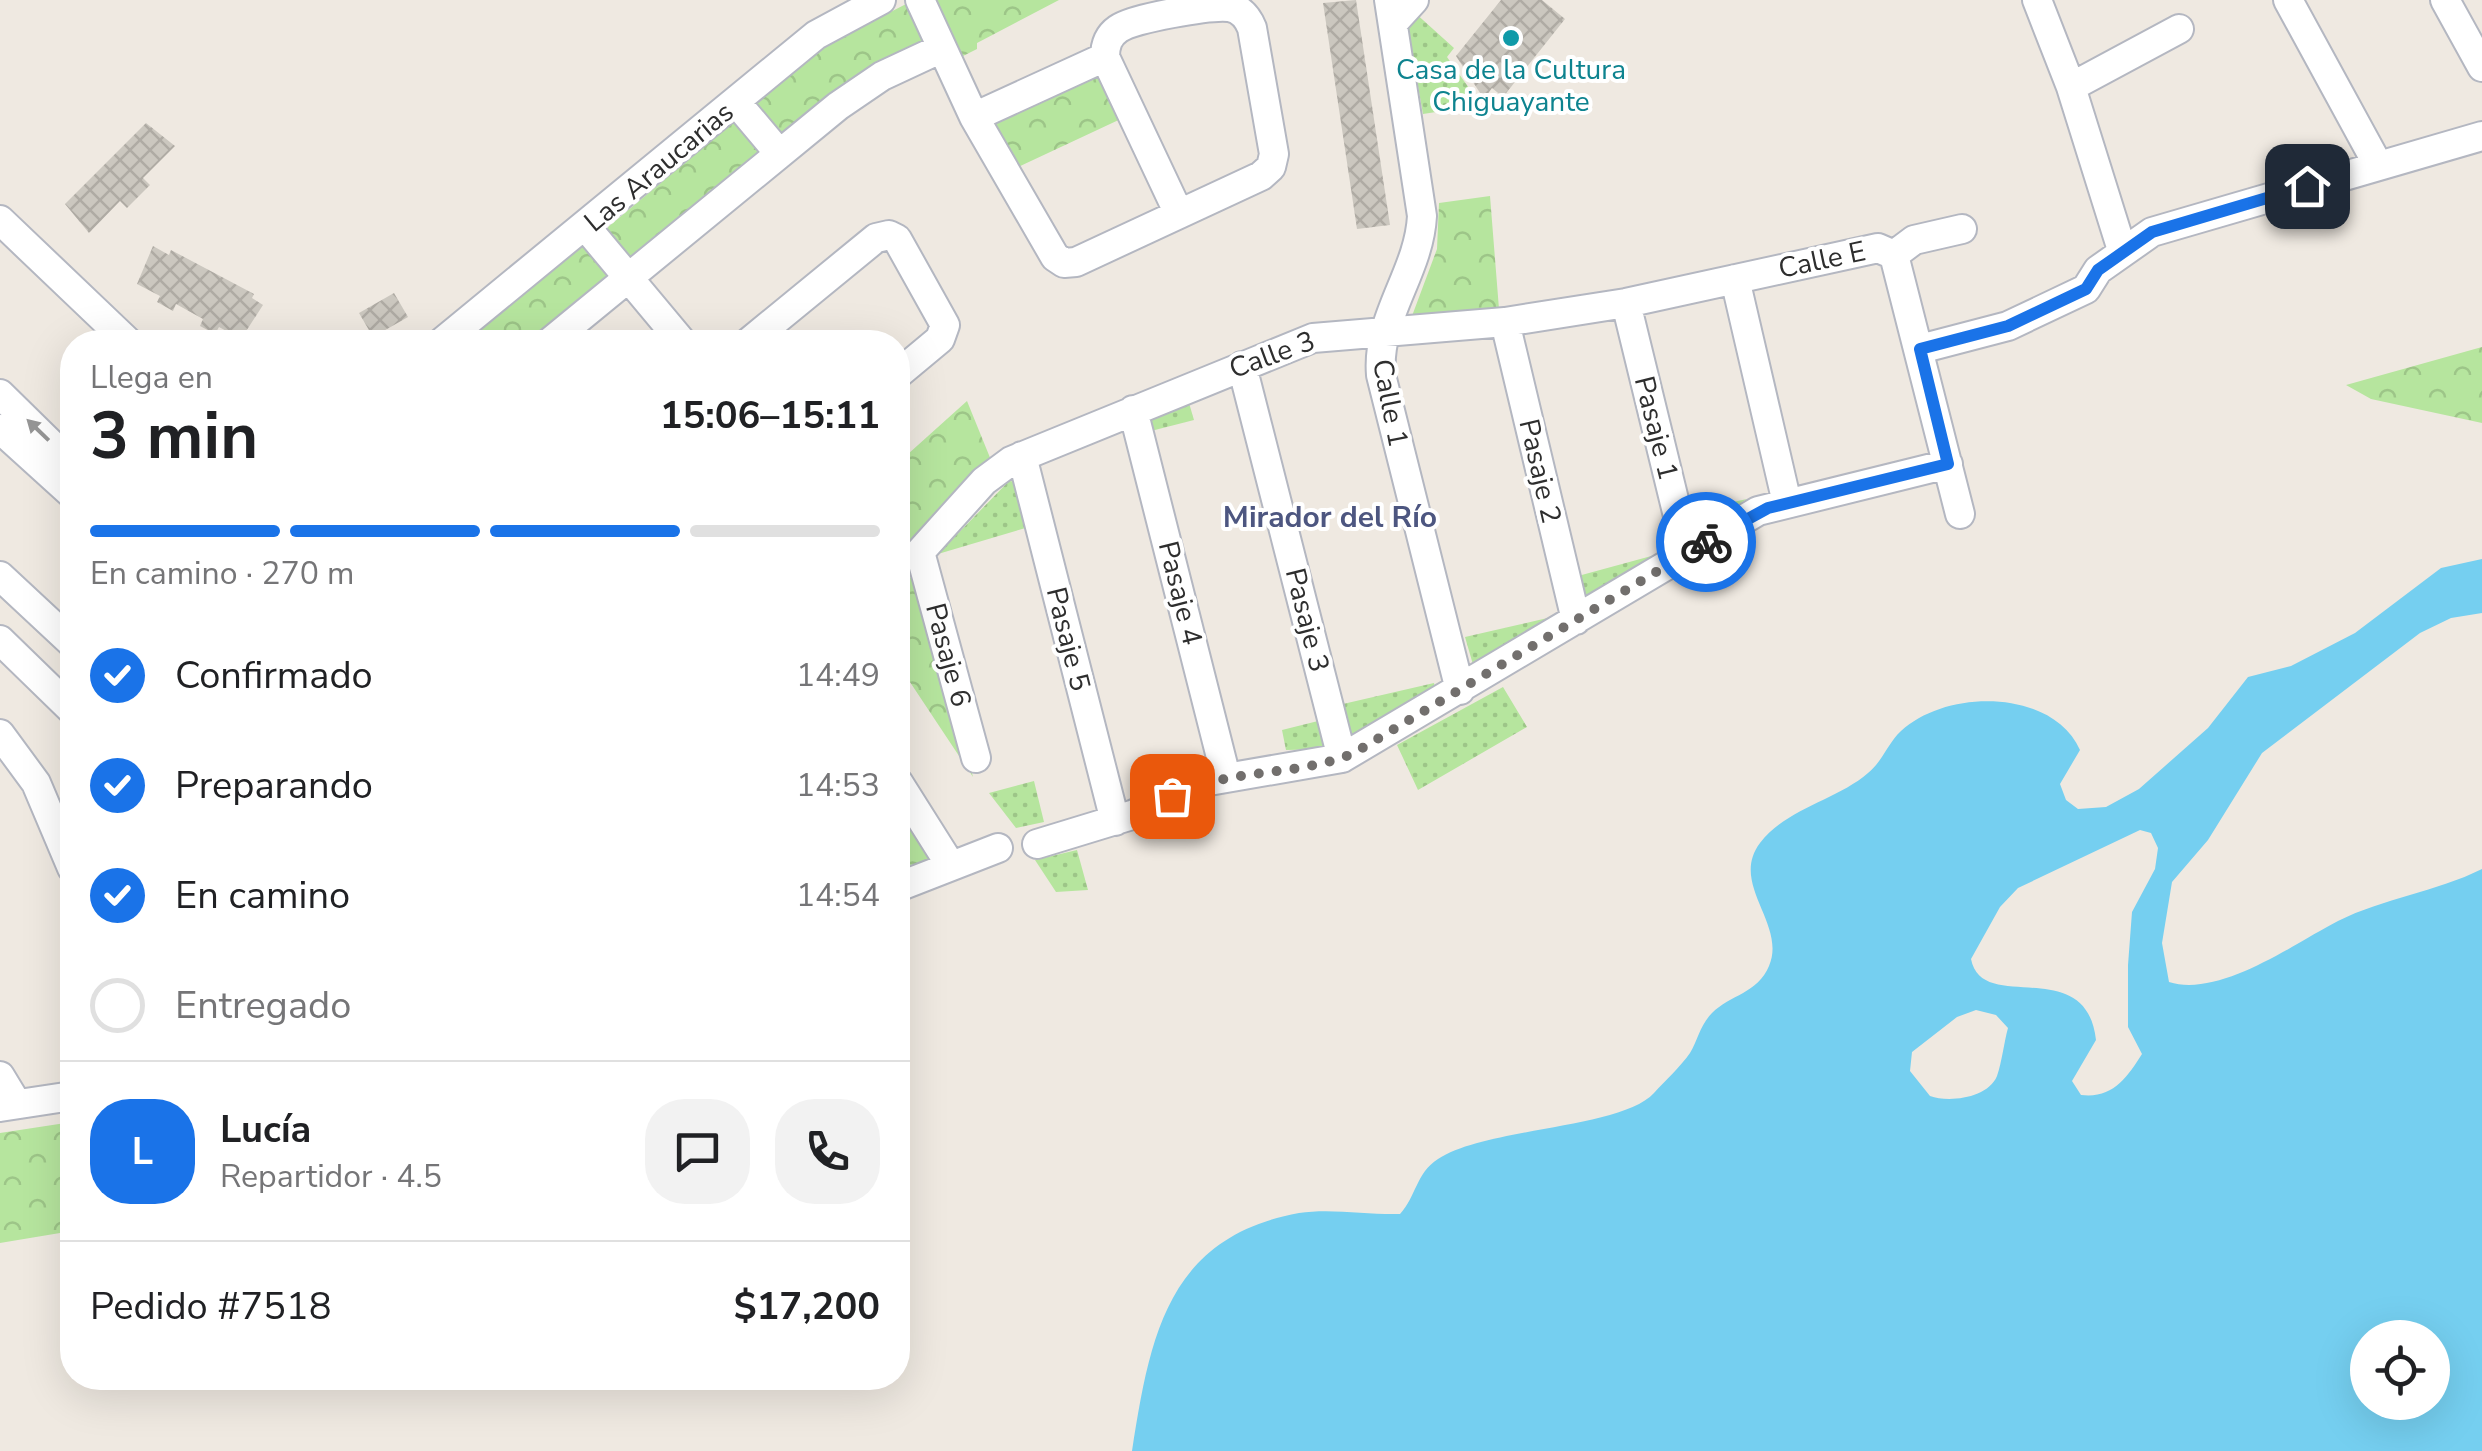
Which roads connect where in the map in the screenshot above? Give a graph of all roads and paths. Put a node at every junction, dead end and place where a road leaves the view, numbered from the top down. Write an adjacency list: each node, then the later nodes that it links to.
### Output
1 (881, 0): 14 (street, Las Araucarias)
2 (920, 0): 10 (street)
3 (1414, 0): 8 (street)
4 (2037, 0): 13 (street)
5 (2288, 0): 18 (street)
6 (2445, 0): 12 (street)
7 (1246, 7): 11 (street); 19 (street)
8 (1391, 12): 34 (street, Calle 1)
9 (2180, 30): 13 (street)
10 (942, 48): 15 (street); 17 (street)
11 (1106, 57): 15 (street); 19 (street)
12 (2482, 67)
13 (2071, 87): 23 (street)
14 (736, 102): 17 (street); 21 (street, Las Araucarias)
15 (974, 117): 19 (street)
16 (2482, 136): 18 (street)
17 (778, 153): 25 (street)
18 (2378, 165): 23 (street)
19 (1179, 214)
20 (0, 220): 29 (street)
21 (586, 228): 25 (street); 30 (street, Las Araucarias)
22 (1962, 229): 24 (street, Calle E)
23 (2122, 250): 35 (street)
24 (1894, 254): 26 (street, Calle E); 35 (street)
25 (629, 278): 31 (street); 32 (street)
26 (1735, 279): 27 (street, Calle 3); 45 (street)
27 (1626, 303): 28 (street, Calle 3); 48 (street, Pasaje 1)
28 (1505, 322): 34 (street, Calle 3); 50 (street, Pasaje 2)
29 (115, 330)
30 (457, 330)
31 (565, 330)
32 (672, 330)
33 (764, 330): 36 (street)
34 (1383, 331): 37 (street, Calle 3); 53 (street, Calle 1)
35 (1920, 349): 42 (street)
36 (910, 364)
37 (1242, 366): 39 (street, Calle 3); 57 (street, Pasaje 3)
38 (0, 394): 43 (street, one-way to 38)
39 (1133, 410): 41 (street, Calle 3); 58 (street, Pasaje 4)
40 (0, 429): 44 (street)
41 (1022, 456): 47 (street, Calle 3); 60 (street, Pasaje 5)
42 (1948, 464): 45 (street); 46 (street)
43 (60, 469)
44 (60, 482)
45 (1787, 503): 48 (street)
46 (1960, 514)
47 (920, 552): 56 (street, Pasaje 6)
48 (1687, 554): 50 (street)
49 (0, 576): 51 (street)
50 (1576, 620): 53 (street)
51 (60, 633)
52 (0, 640): 54 (street)
53 (1460, 690): 57 (street)
54 (60, 698)
55 (0, 734): 61 (street)
56 (976, 758)
57 (1342, 758): 58 (street)
58 (1226, 776): 60 (street)
59 (910, 801): 64 (street)
60 (1114, 822): 62 (street)
61 (60, 840)
62 (1038, 844)
63 (998, 848): 64 (street)
64 (951, 866): 65 (street)
65 (910, 882)
66 (0, 1076): 68 (street)
67 (60, 1098): 68 (street)
68 (9, 1105)

